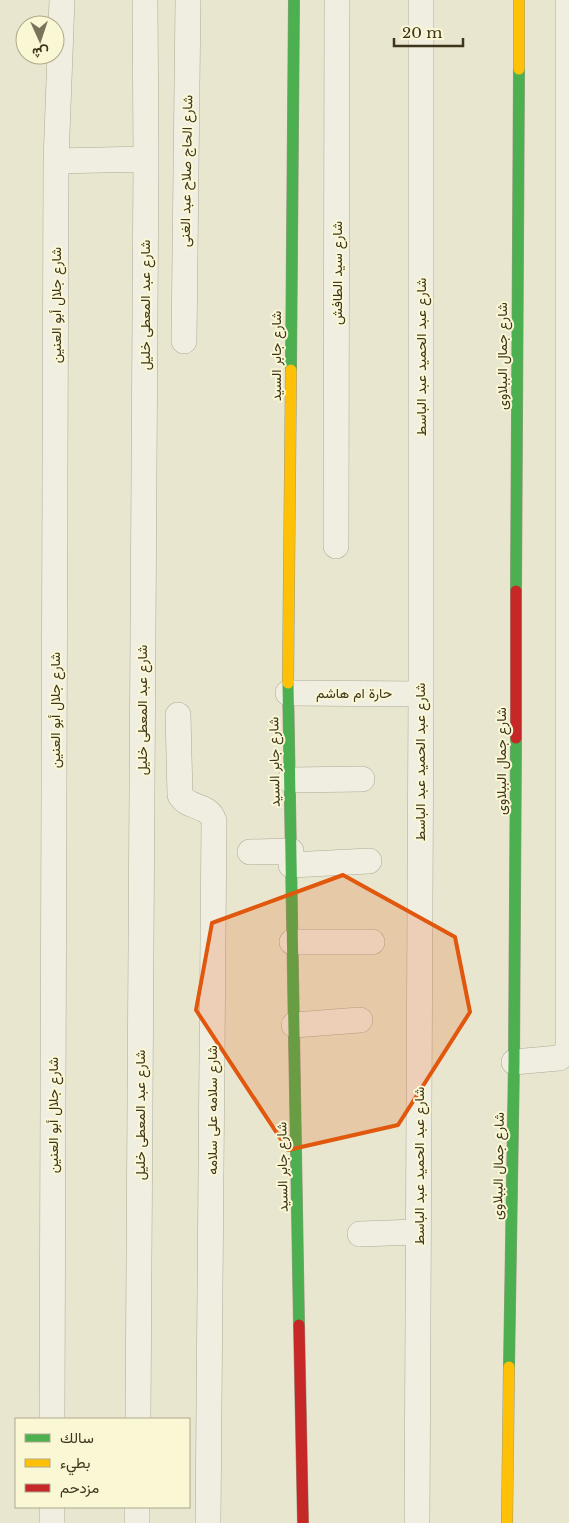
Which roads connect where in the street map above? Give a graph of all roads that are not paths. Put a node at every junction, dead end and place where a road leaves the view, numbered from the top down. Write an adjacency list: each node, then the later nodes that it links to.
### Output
1 (62, 0): 10 (street, شارع جلال أبو العنين)
2 (145, 0): 9 (street, شارع عبد المعطى خليل)
3 (188, 0): 11 (street, شارع الحاج صلاح عبد الغنى)
4 (294, 0): 14 (street, شارع جابر السيد)
5 (337, 0): 12 (street, شارع سيد الطافش)
6 (421, 0): 15 (street, شارع عبد الحميد عبد الباسط)
7 (519, 0): 26 (street, شارع جمال الببلاوى)
8 (568, 0): 13 (street)
9 (146, 159): 10 (street); 30 (street, شارع عبد المعطى خليل)
10 (56, 161): 29 (street, شارع جلال أبو العنين)
11 (184, 342)
12 (336, 546)
13 (569, 692): 26 (street)
14 (288, 693): 15 (street, حارة ام هاشم); 18 (street, شارع جابر السيد)
15 (421, 694): 27 (street, شارع عبد الحميد عبد الباسط)
16 (178, 715): 35 (street, شارع سلامه على سلامه)
17 (362, 779): 18 (street)
18 (290, 780): 20 (street, شارع جابر السيد)
19 (250, 852): 20 (street)
20 (291, 858): 21 (street); 22 (street, شارع جابر السيد)
21 (369, 861)
22 (292, 942): 23 (street); 25 (street, شارع جابر السيد)
23 (372, 942)
24 (360, 1020): 25 (street)
25 (294, 1025): 36 (street, شارع جابر السيد)
26 (514, 1062): 38 (street, شارع جمال الببلاوى)
27 (418, 1232): 28 (street); 37 (street, شارع عبد الحميد عبد الباسط)
28 (360, 1234)
29 (52, 1418)
30 (138, 1418)
31 (52, 1508): 33 (street)
32 (137, 1508): 34 (street)
33 (52, 1523)
34 (137, 1523)
35 (208, 1523)
36 (303, 1523)
37 (417, 1523)
38 (507, 1523)

